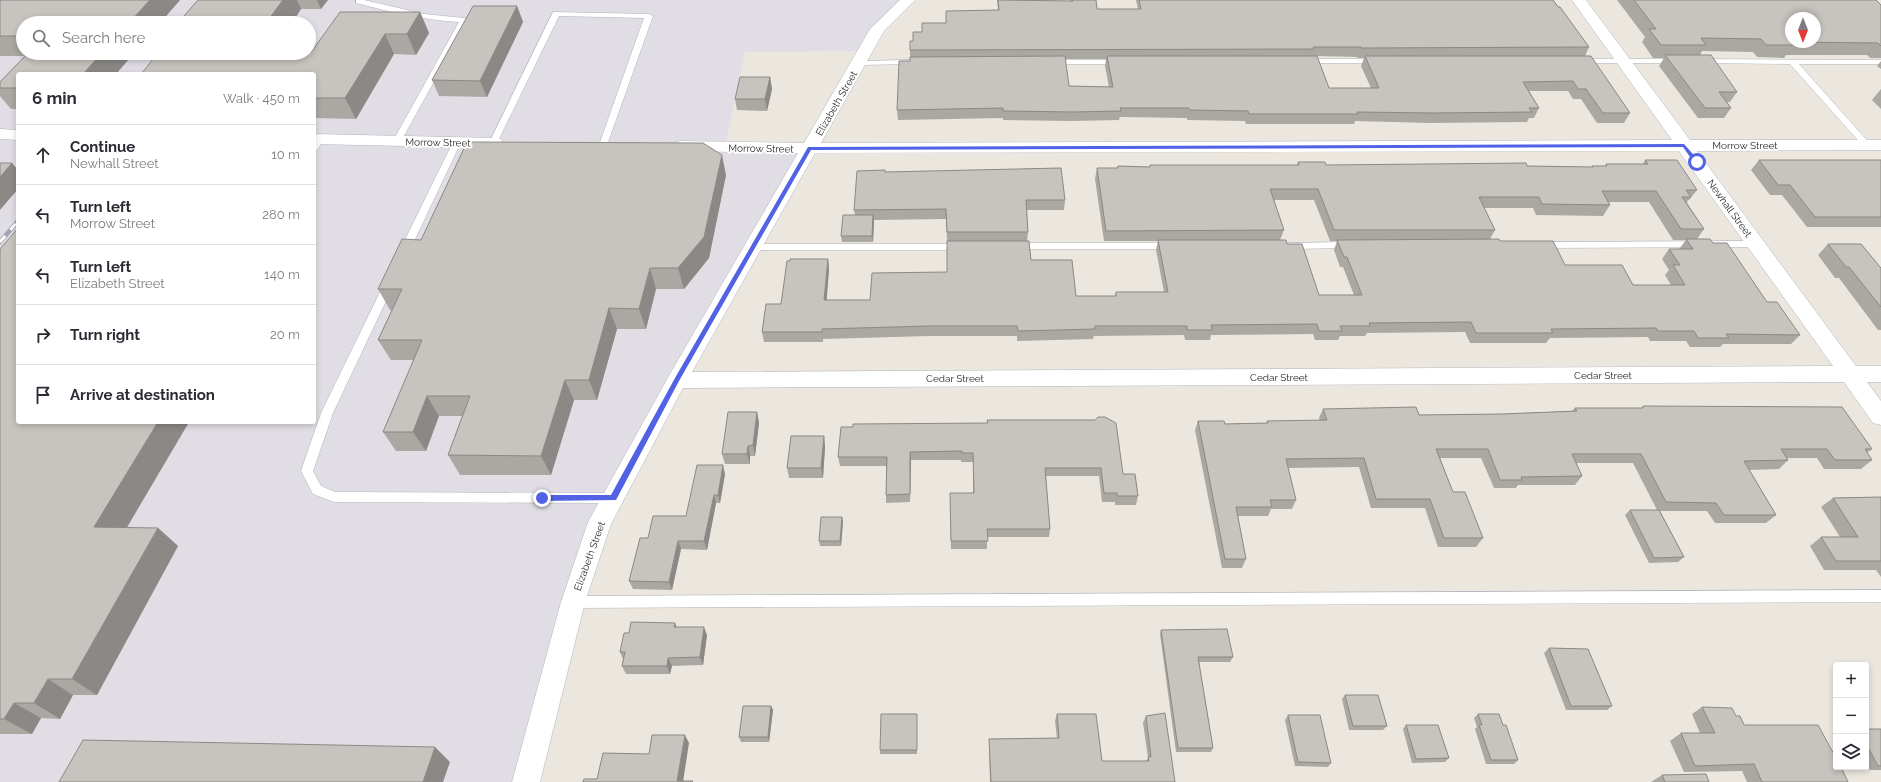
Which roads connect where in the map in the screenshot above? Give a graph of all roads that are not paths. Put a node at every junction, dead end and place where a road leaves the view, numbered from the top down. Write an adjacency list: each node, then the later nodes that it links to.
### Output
1 (908, 0): 9 (street, Elizabeth Street)
2 (1579, 0): 7 (street, Newhall Street)
3 (358, 3): 16 (lane)
4 (1298, 61): 5 (lane)
5 (1386, 61)
6 (1569, 61): 7 (lane)
7 (1623, 61): 8 (lane); 21 (street, Newhall Street)
8 (1792, 61): 13 (lane); 22 (lane)
9 (859, 62): 10 (lane); 24 (street, Elizabeth Street)
10 (924, 62)
11 (1044, 62): 12 (lane)
12 (1131, 62)
13 (1881, 62)
14 (0, 134): 15 (street)
15 (16, 134)
16 (397, 141): 17 (street, Morrow Street); 18 (street, Morrow Street)
17 (316, 142)
18 (457, 142): 19 (street, Morrow Street); 33 (lane)
19 (501, 143): 20 (lane)
20 (603, 145)
21 (1684, 145): 22 (street, Morrow Street); 24 (street, Morrow Street); 25 (street, Newhall Street)
22 (1874, 145)
23 (664, 146): 24 (street, Morrow Street)
24 (810, 148): 32 (street, Elizabeth Street)
25 (1756, 244): 26 (lane); 35 (street, Newhall Street)
26 (1531, 245)
27 (968, 246): 32 (lane)
28 (1007, 246): 29 (lane)
29 (1182, 246)
30 (1277, 246): 31 (lane)
31 (1356, 246)
32 (753, 247): 37 (street, Elizabeth Street)
33 (399, 263)
34 (392, 278): 39 (lane)
35 (1850, 374): 36 (street, Cedar Street); 37 (street, Cedar Street); 38 (street, Newhall Street)
36 (1881, 374)
37 (677, 380): 39 (street, Elizabeth Street)
38 (1881, 417)
39 (613, 498): 41 (street, Elizabeth Street)
40 (1881, 596): 41 (lane)
41 (573, 602): 42 (street, Elizabeth Street)
42 (526, 782)

